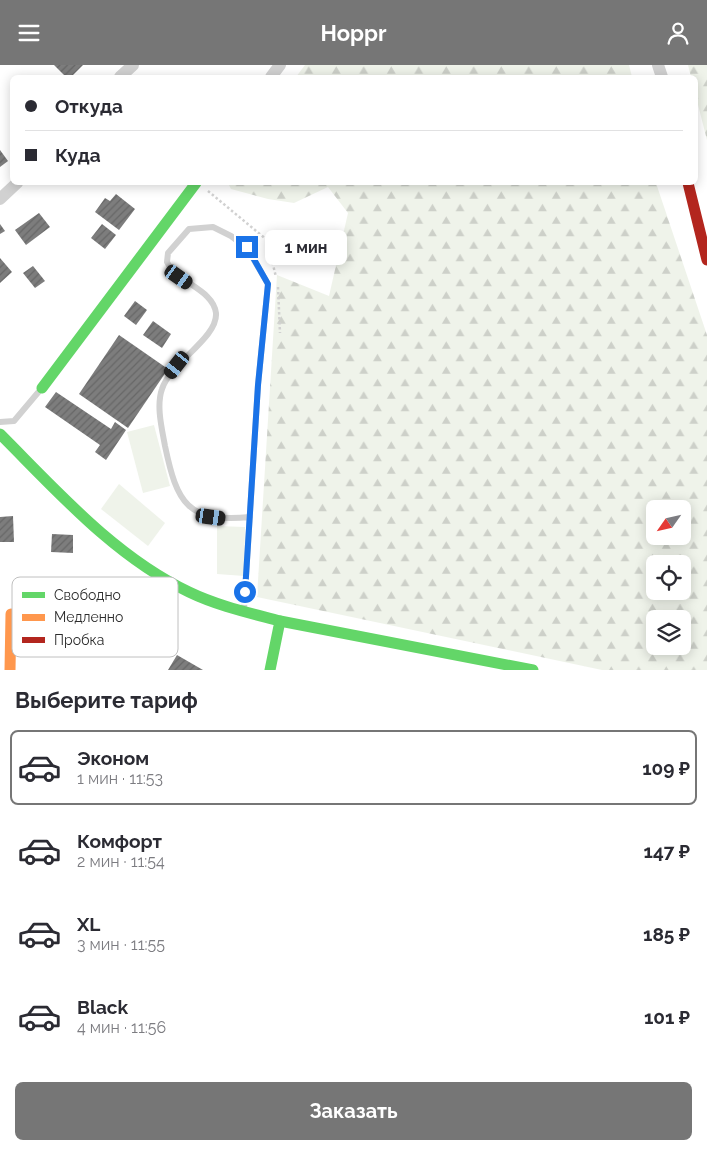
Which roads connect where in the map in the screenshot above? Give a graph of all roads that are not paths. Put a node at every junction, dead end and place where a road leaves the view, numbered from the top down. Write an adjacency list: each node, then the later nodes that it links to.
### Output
1 (133, 65): 2 (street)
2 (122, 75)
3 (14, 185): 6 (street)
4 (194, 185): 8 (street)
5 (688, 185): 7 (street)
6 (0, 199)
7 (707, 260)
8 (42, 388): 9 (lane)
9 (0, 422)
10 (0, 434): 12 (street)
11 (250, 517): 11 (lane); 14 (lane)
12 (163, 577)
13 (178, 587): 14 (street)
14 (244, 611): 16 (street)
15 (11, 614): 17 (street)
16 (280, 621): 18 (street); 19 (street)
17 (10, 670)
18 (270, 670)
19 (532, 670)

